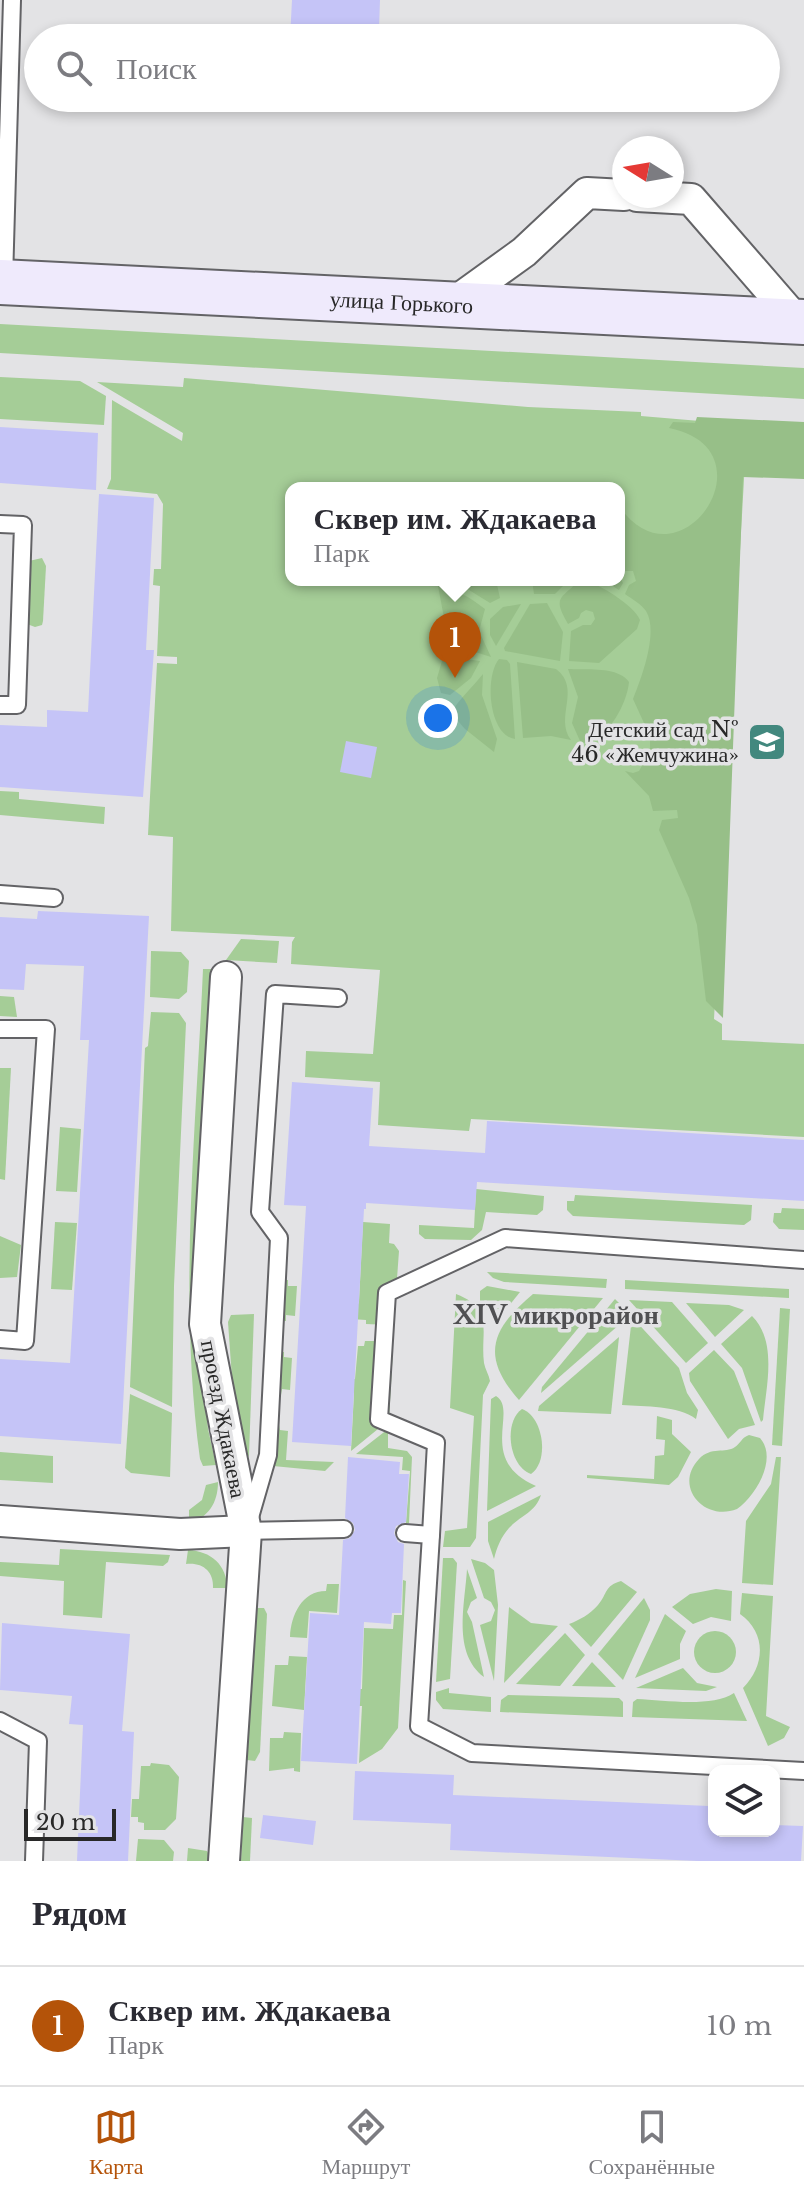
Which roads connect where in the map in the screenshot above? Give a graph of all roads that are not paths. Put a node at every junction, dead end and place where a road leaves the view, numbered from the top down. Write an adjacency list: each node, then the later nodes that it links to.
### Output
1 (12, 0): 4 (lane)
2 (612, 194): 5 (street)
3 (684, 199): 6 (street)
4 (2, 282): 5 (main road, улица Горького)
5 (452, 304): 6 (main road, улица Горького)
6 (800, 322)
7 (0, 524): 8 (lane)
8 (0, 705)
9 (0, 894): 10 (lane)
10 (54, 898)
11 (226, 977): 18 (street, проезд Ждакаева)
12 (338, 998): 18 (lane)
13 (0, 1029): 15 (lane)
14 (804, 1260): 20 (lane)
15 (0, 1339)
16 (0, 1521): 18 (street)
17 (344, 1529): 18 (lane)
18 (246, 1531): 24 (street, проезд Ждакаева)
19 (405, 1533): 20 (lane)
20 (431, 1535): 22 (lane)
21 (0, 1721): 23 (lane)
22 (804, 1771)
23 (34, 1861)
24 (224, 1861)

